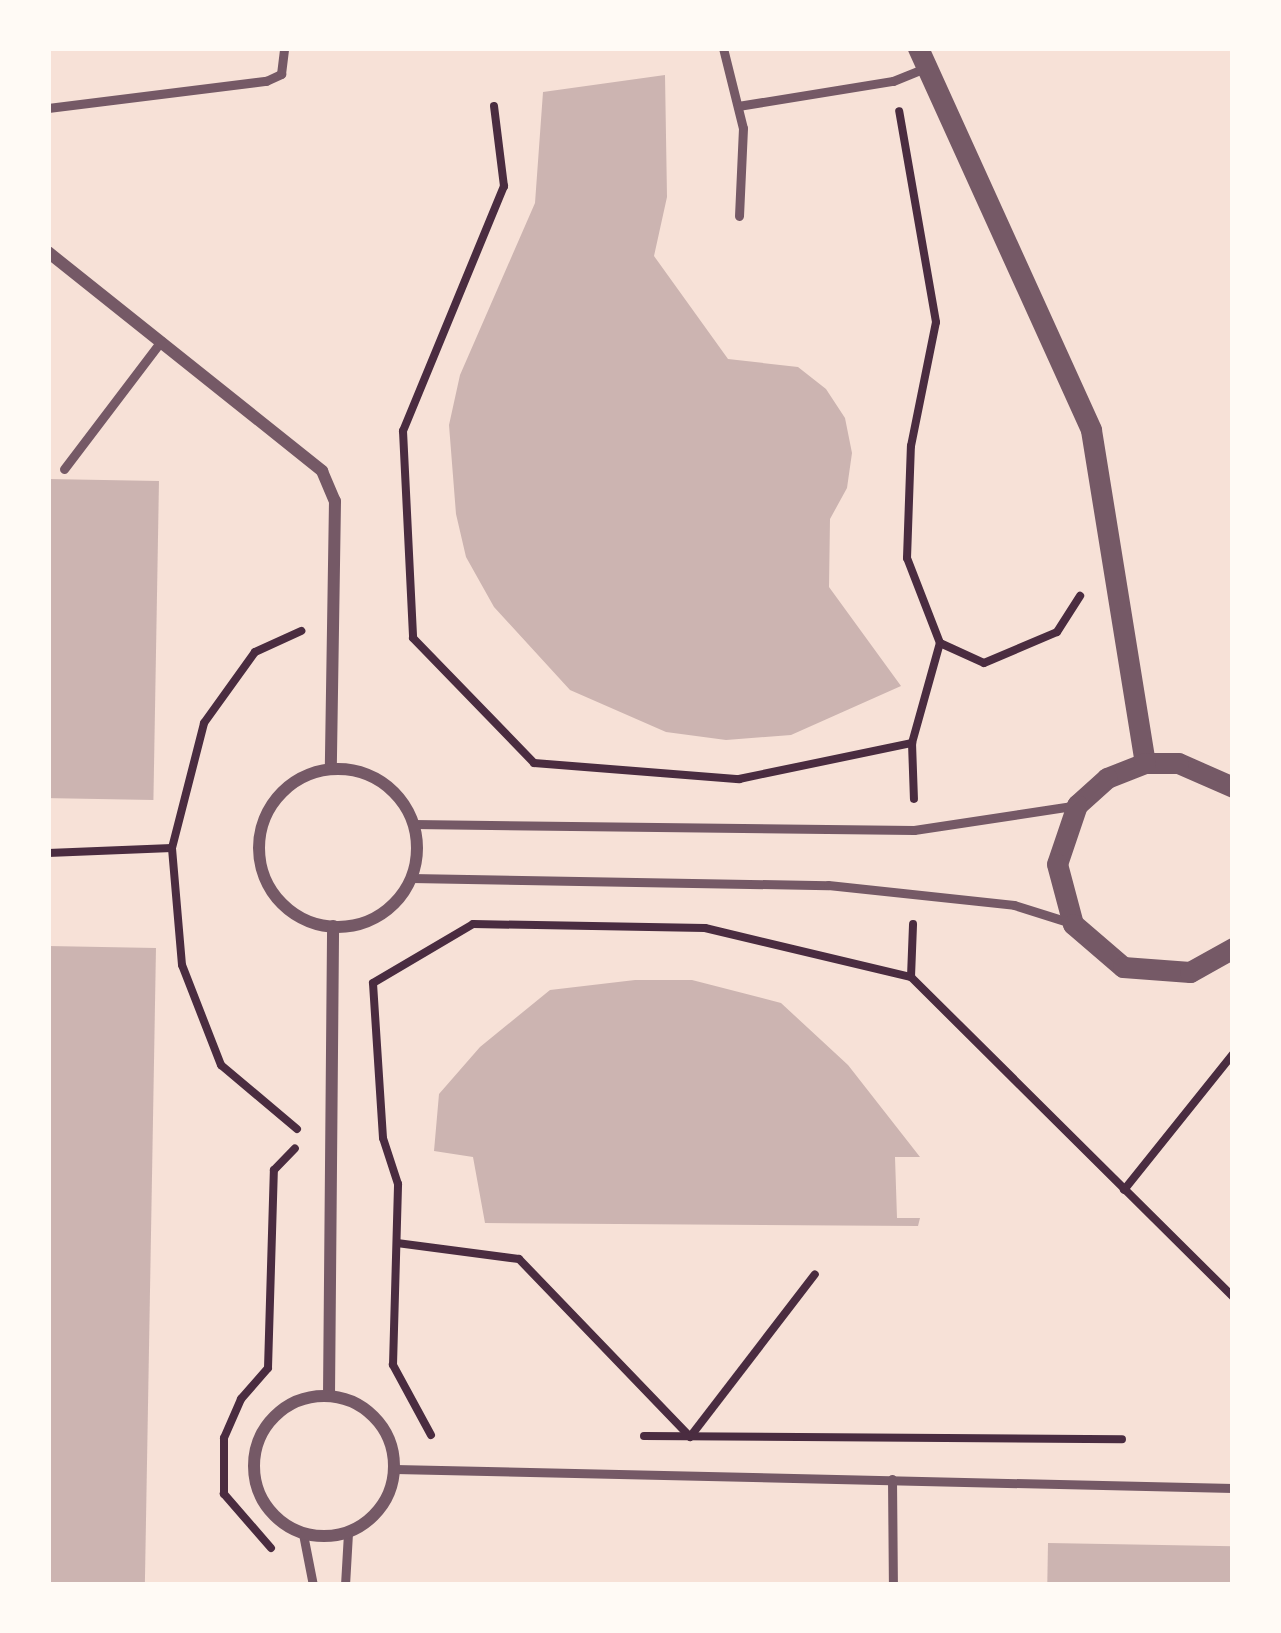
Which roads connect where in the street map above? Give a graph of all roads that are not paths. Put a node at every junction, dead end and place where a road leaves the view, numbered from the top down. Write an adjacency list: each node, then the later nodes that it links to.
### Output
1 (284, 48): 5 (lane)
2 (723, 48): 4 (lane)
3 (923, 58): 4 (lane); 10 (street)
4 (738, 106): 6 (lane)
5 (48, 108)
6 (739, 217)
7 (48, 251): 8 (street)
8 (161, 341): 9 (lane); 11 (street)
9 (64, 469)
10 (1145, 763): 12 (street); 13 (street)
11 (331, 769): 14 (street); 17 (street)
12 (1233, 787)
13 (1077, 805): 14 (lane); 16 (street)
14 (413, 824): 15 (street)
15 (411, 878): 16 (lane); 17 (street)
16 (1073, 923): 18 (street)
17 (333, 926): 19 (street)
18 (1233, 948)
19 (329, 1395): 20 (street); 24 (street)
20 (395, 1469): 21 (lane); 23 (street)
21 (892, 1479): 22 (lane); 27 (lane)
22 (1233, 1488)
23 (348, 1533): 24 (street); 26 (lane)
24 (304, 1534): 25 (lane)
25 (313, 1585)
26 (345, 1585)
27 (892, 1585)

